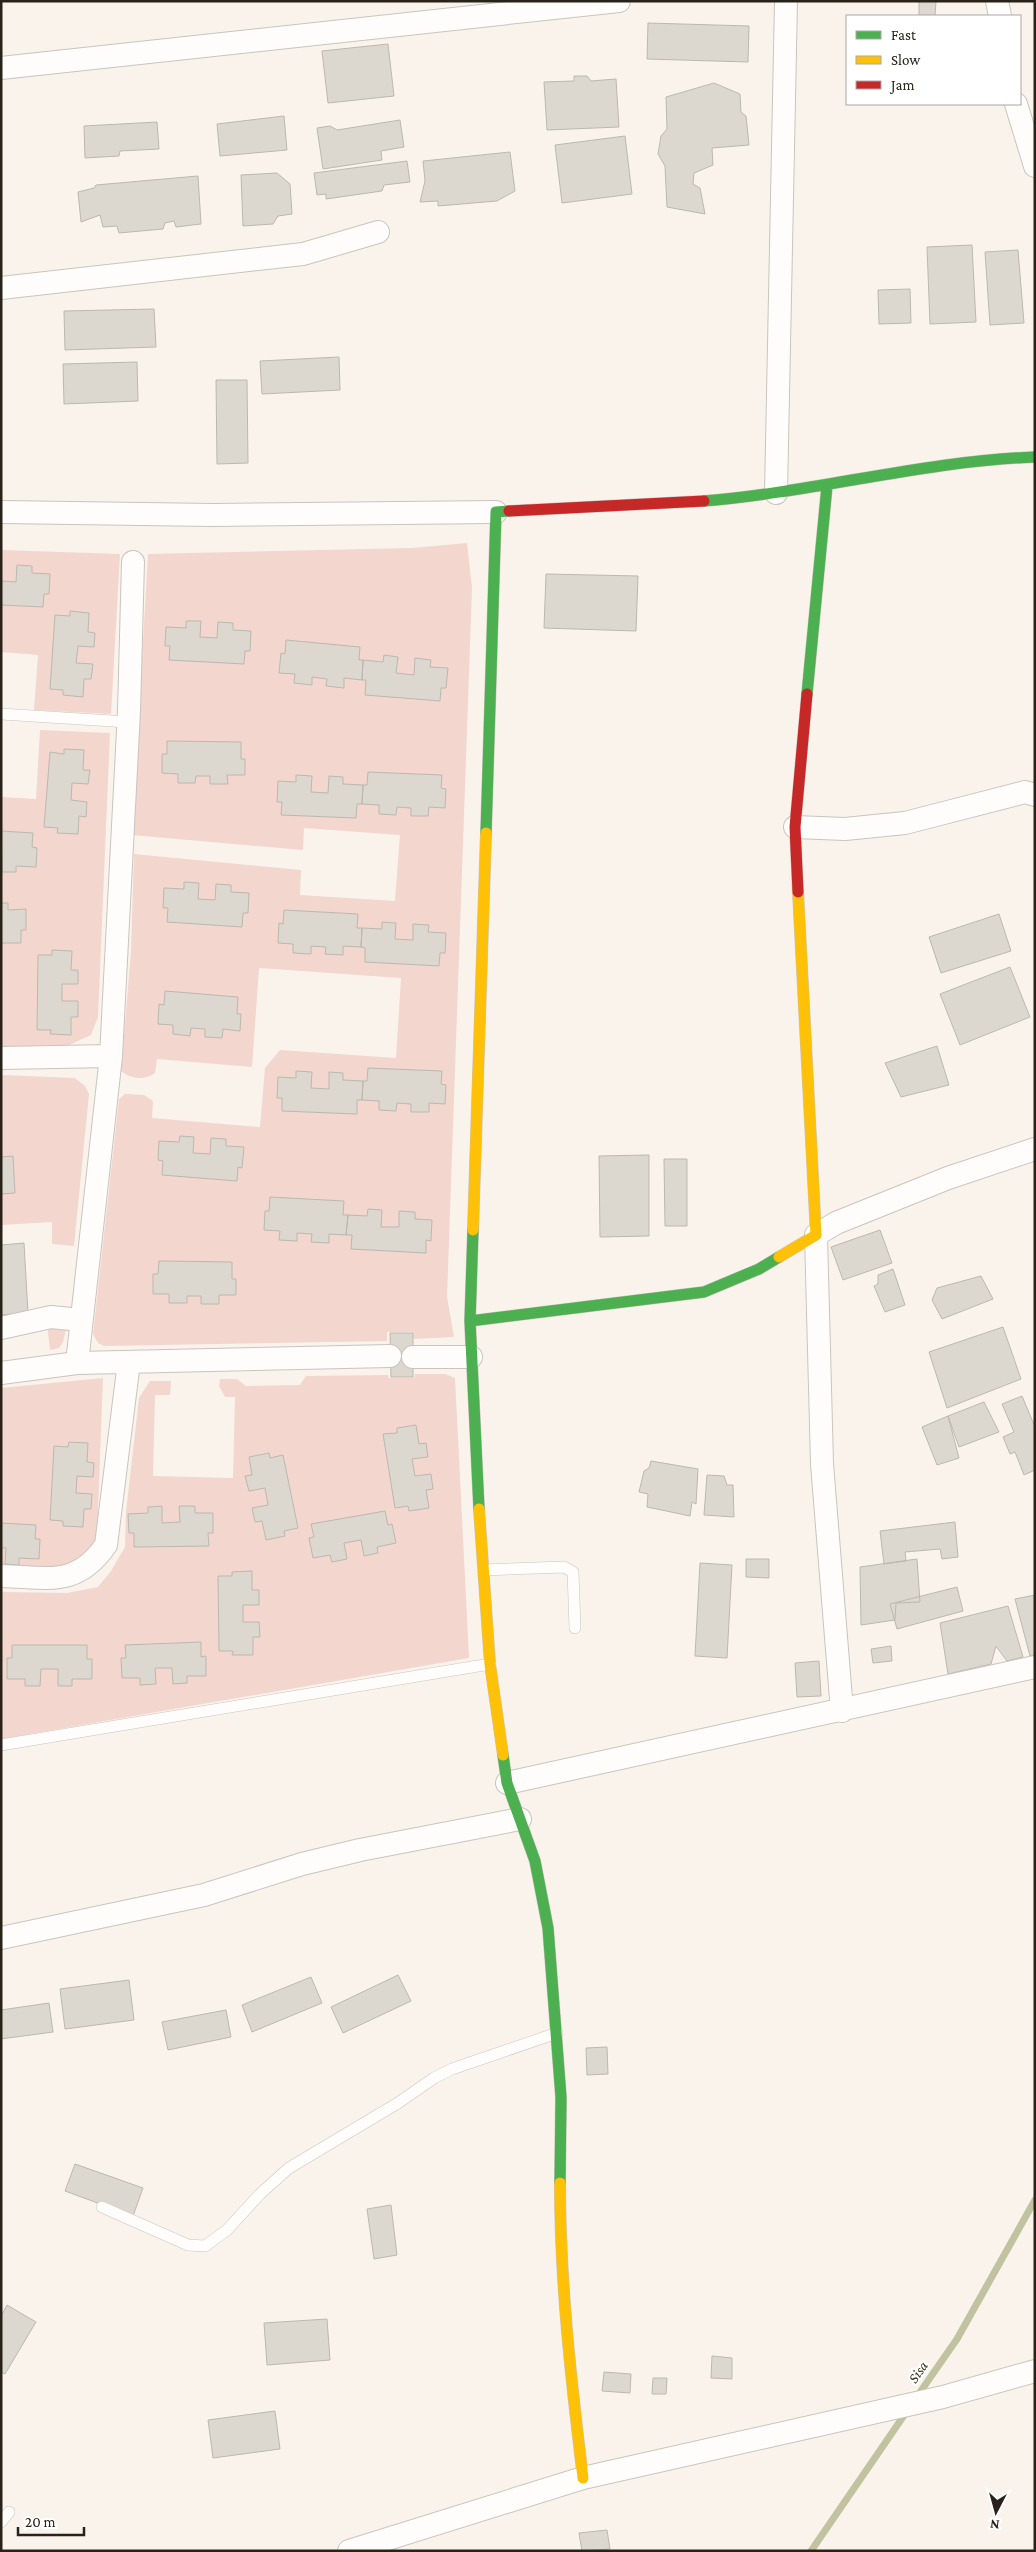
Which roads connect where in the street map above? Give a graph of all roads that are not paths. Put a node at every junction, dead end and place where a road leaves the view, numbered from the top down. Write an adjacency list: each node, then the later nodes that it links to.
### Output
1 (619, 1): 5 (street)
2 (786, 1): 12 (street)
3 (997, 1): 4 (street)
4 (1000, 15)
5 (1, 68)
6 (1016, 105): 7 (street)
7 (1035, 166)
8 (378, 232): 9 (street)
9 (1, 288)
10 (1035, 457): 11 (street)
11 (827, 486): 12 (street); 19 (street)
12 (776, 493): 14 (street)
13 (1, 512): 14 (street)
14 (496, 512): 25 (street)
15 (133, 562): 17 (street)
16 (1, 714): 17 (lane)
17 (128, 722): 20 (street)
18 (1035, 795): 19 (street)
19 (795, 828): 23 (street)
20 (111, 1056): 21 (street); 24 (street)
21 (1, 1058)
22 (1035, 1149): 23 (street)
23 (816, 1235): 25 (street); 38 (street)
24 (81, 1320): 26 (street); 31 (street)
25 (470, 1321): 29 (street)
26 (1, 1328)
27 (390, 1356): 30 (street)
28 (413, 1357): 29 (street)
29 (471, 1357): 33 (street)
30 (129, 1362): 31 (street); 34 (street)
31 (77, 1363): 32 (street)
32 (1, 1373)
33 (482, 1570): 35 (lane); 36 (street)
34 (1, 1576)
35 (575, 1628)
36 (490, 1664): 39 (lane); 40 (street)
37 (1035, 1667): 38 (street)
38 (842, 1711): 40 (street)
39 (1, 1745)
40 (507, 1783): 41 (street)
41 (520, 1819): 42 (street); 43 (street)
42 (1, 1938)
43 (557, 2032): 44 (lane); 46 (street)
44 (102, 2207)
45 (1035, 2371): 46 (street)
46 (583, 2478): 49 (street)
47 (9, 2512): 48 (lane)
48 (1, 2522)
49 (349, 2551)

